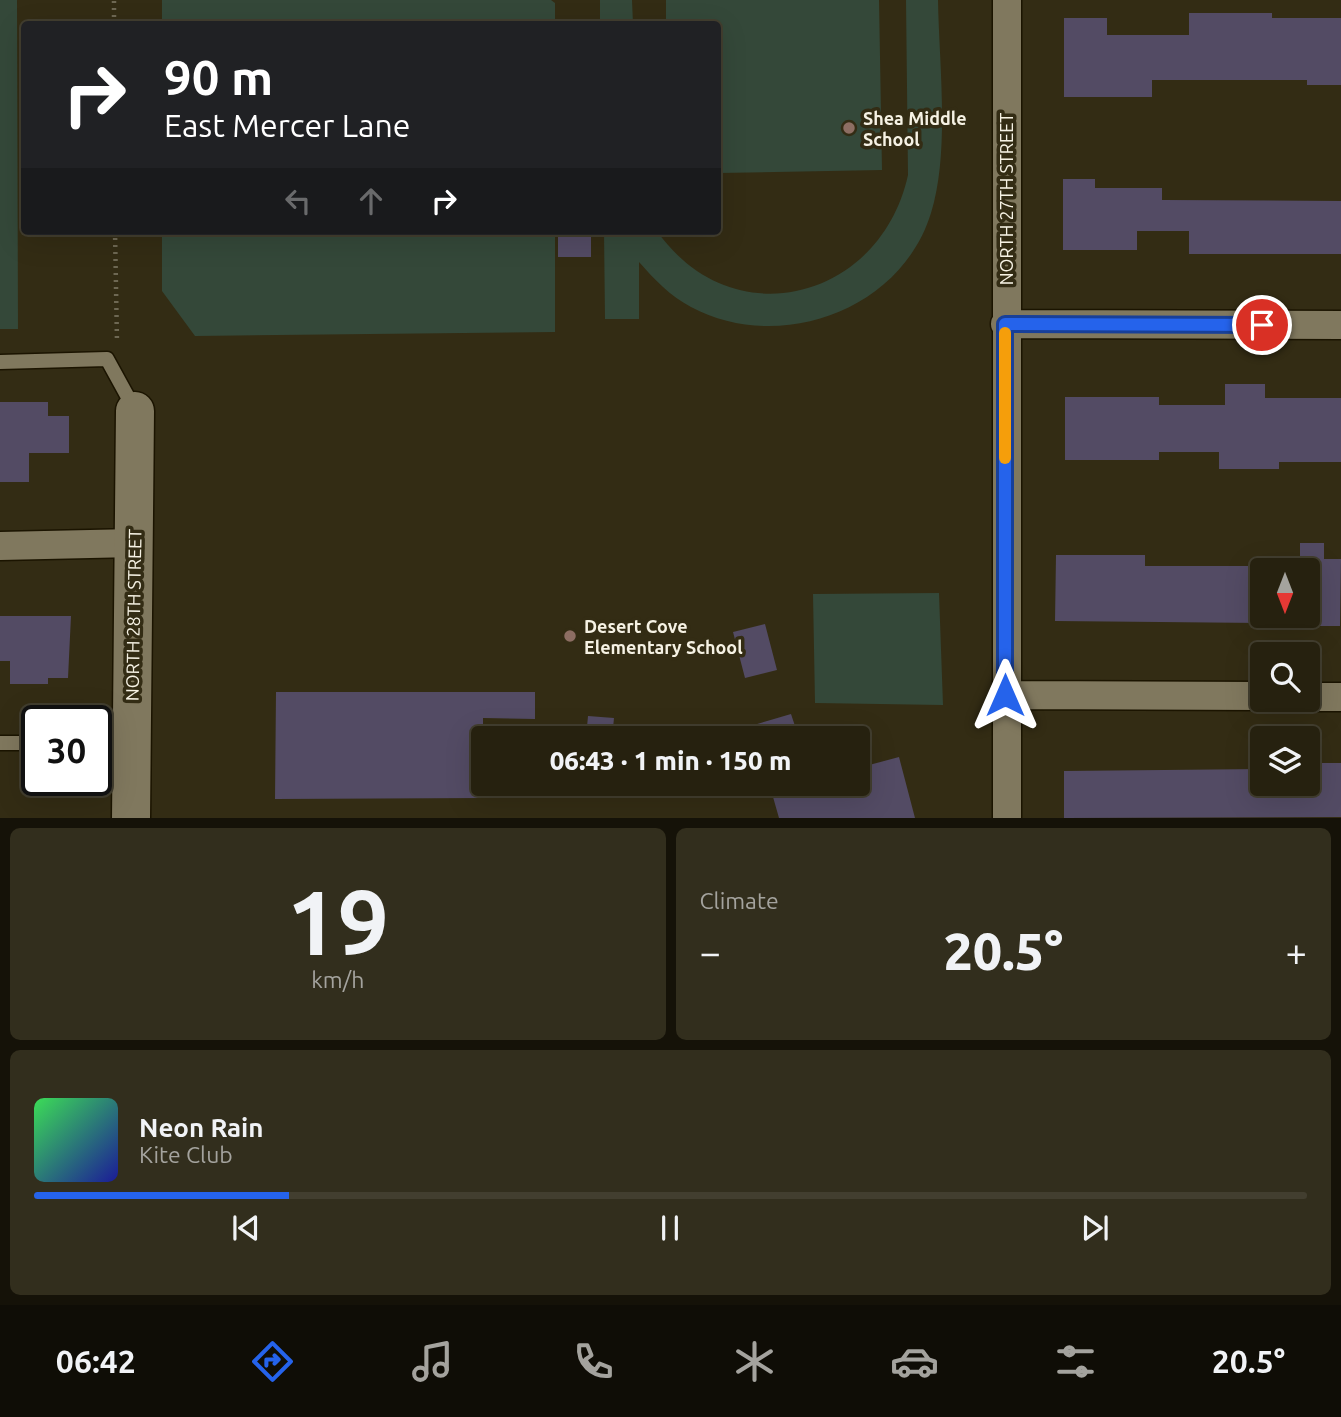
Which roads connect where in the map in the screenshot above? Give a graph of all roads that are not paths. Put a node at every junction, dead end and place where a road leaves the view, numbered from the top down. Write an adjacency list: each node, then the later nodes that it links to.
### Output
1 (1007, 0): 2 (street, NORTH 27TH STREET)
2 (1005, 324): 3 (street); 8 (street, NORTH 27TH STREET)
3 (1341, 325)
4 (0, 362): 5 (lane)
5 (135, 411): 6 (street, NORTH 28TH STREET)
6 (135, 544): 7 (street); 14 (street, NORTH 28TH STREET)
7 (0, 546)
8 (1005, 695): 9 (street); 16 (street, NORTH 27TH STREET)
9 (1250, 696)
10 (1320, 697): 11 (street)
11 (1341, 697)
12 (0, 743): 13 (lane)
13 (21, 743)
14 (114, 743): 15 (street, NORTH 28TH STREET)
15 (131, 818)
16 (1007, 818)

